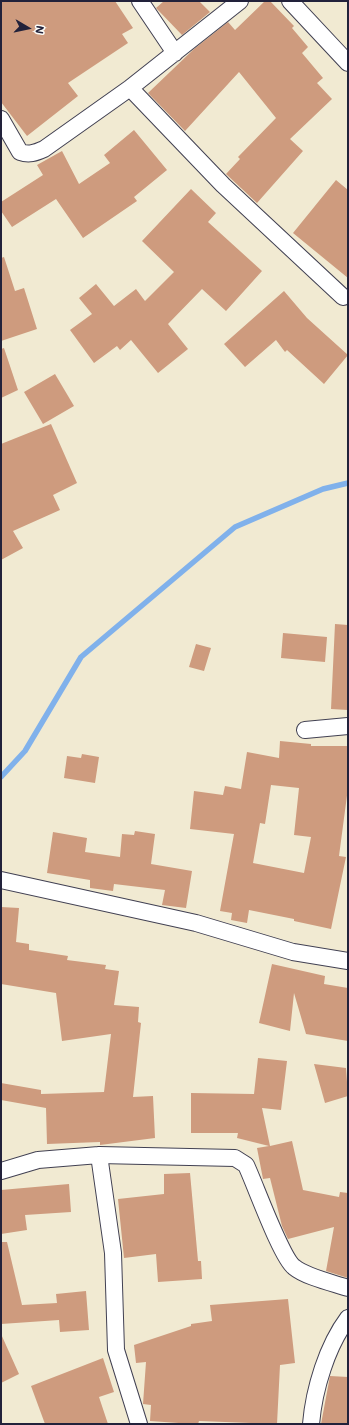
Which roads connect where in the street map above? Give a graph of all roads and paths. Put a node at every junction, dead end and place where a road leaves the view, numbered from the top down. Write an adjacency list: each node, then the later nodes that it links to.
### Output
1 (140, 1): 4 (street)
2 (240, 1): 4 (street)
3 (290, 1): 5 (street)
4 (175, 53): 6 (street)
5 (348, 63)
6 (130, 88): 7 (street); 8 (street)
7 (1, 120)
8 (343, 297)
9 (348, 726): 10 (street)
10 (305, 730)
11 (1, 880): 12 (street)
12 (348, 961)
13 (99, 1155): 14 (street); 15 (street); 17 (street)
14 (1, 1171)
15 (348, 1288)
16 (348, 1318): 18 (street)
17 (140, 1424)
18 (310, 1424)

